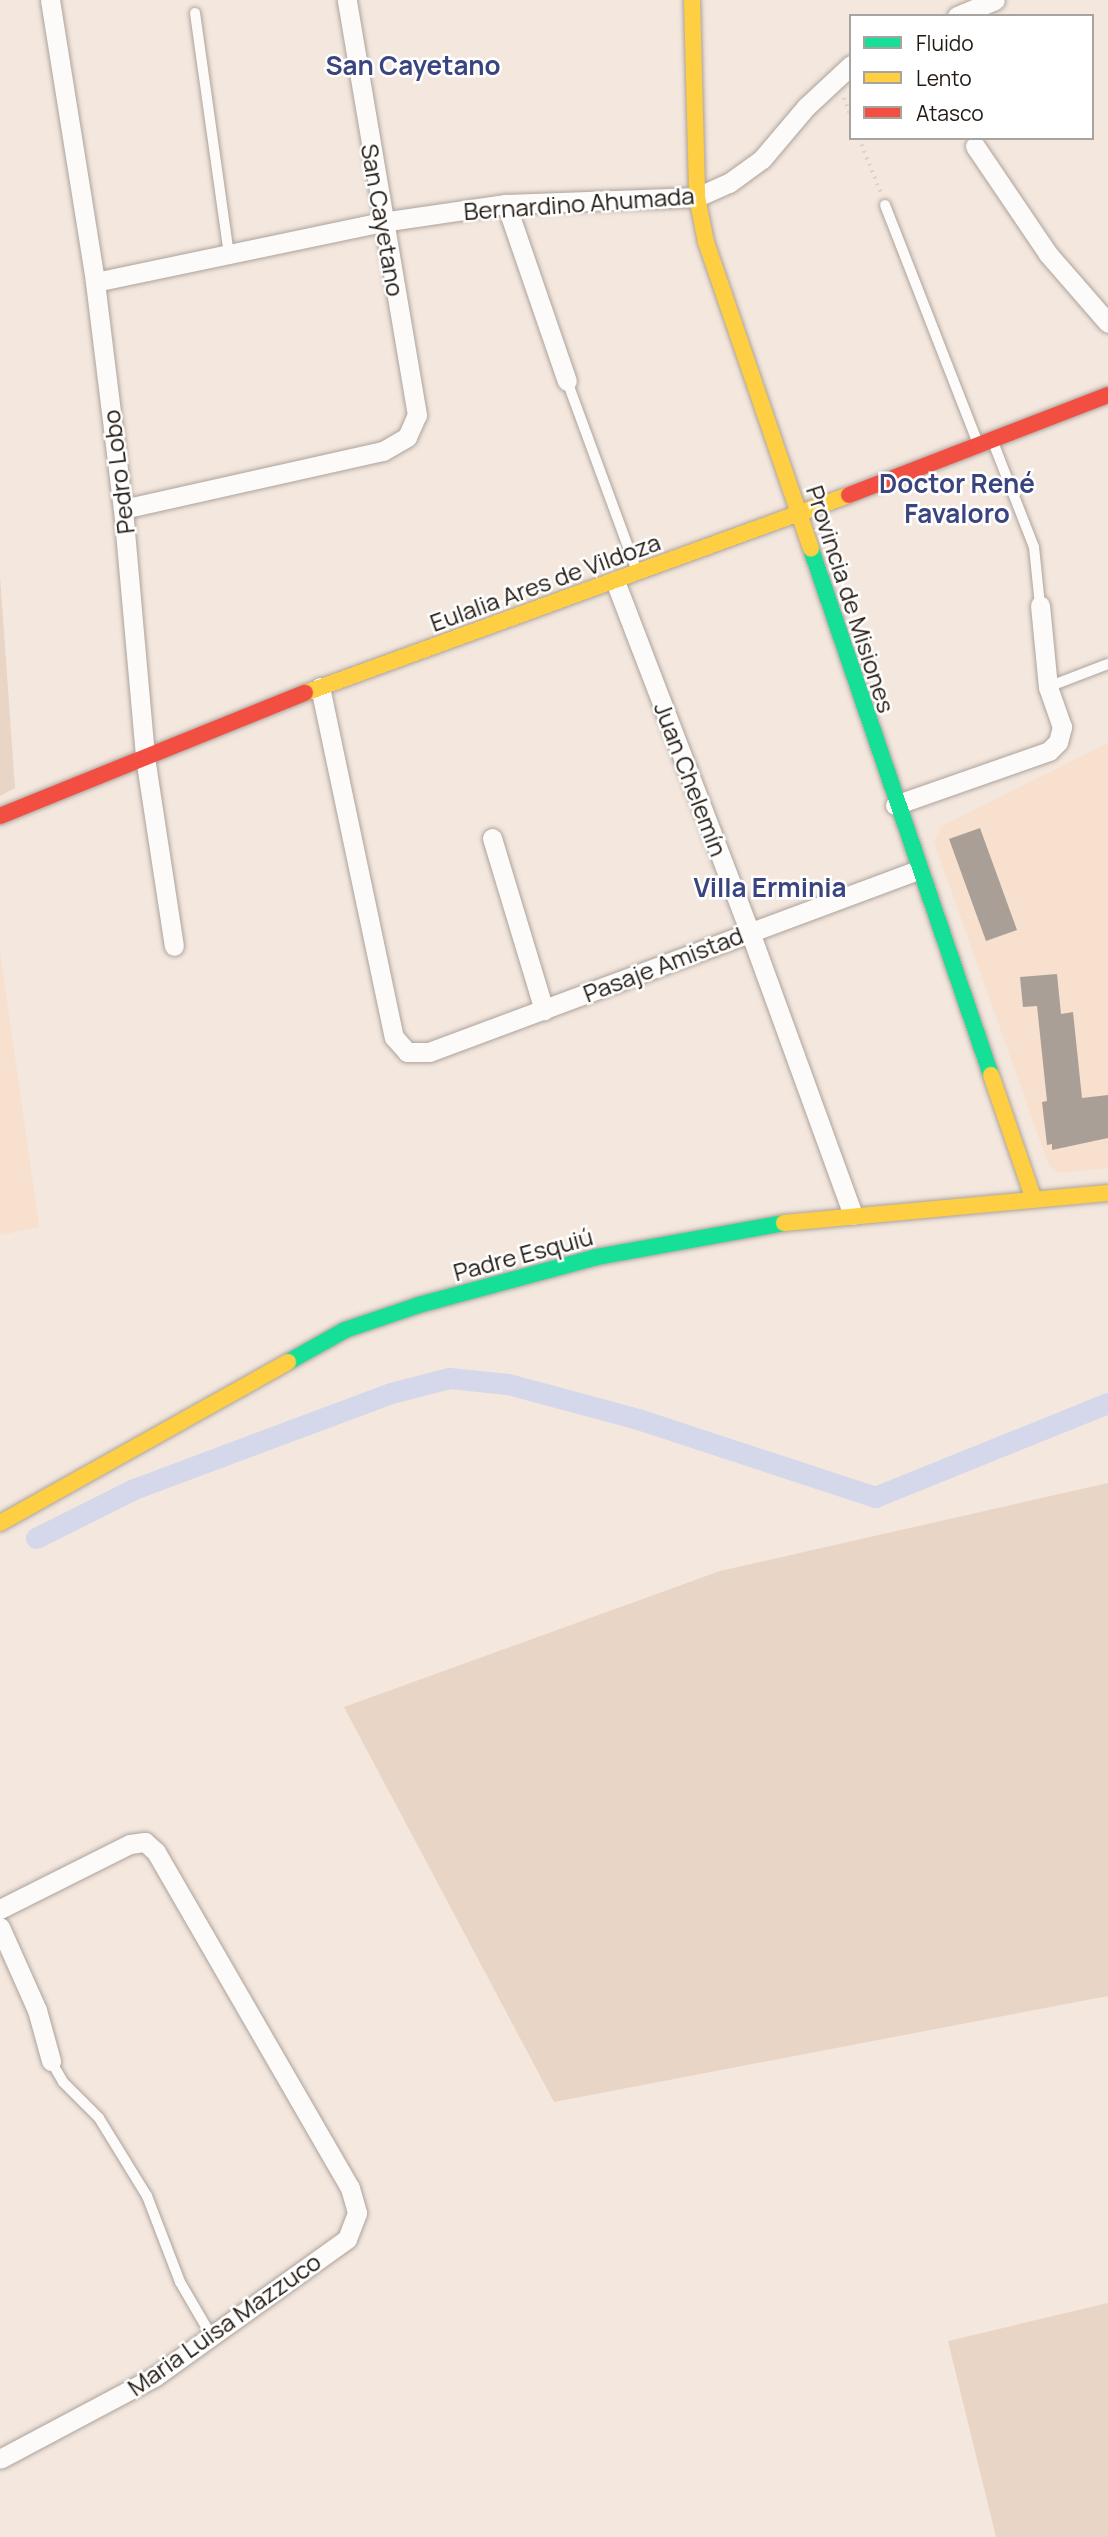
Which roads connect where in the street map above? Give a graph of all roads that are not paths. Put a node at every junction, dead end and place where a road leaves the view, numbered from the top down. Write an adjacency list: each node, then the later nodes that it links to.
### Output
1 (50, 0): 14 (street, Pedro Lobo)
2 (347, 0): 12 (street, San Cayetano)
3 (692, 0): 9 (street, Provincia de Misiones)
4 (995, 0): 6 (street)
5 (195, 13): 13 (lane)
6 (962, 14)
7 (849, 67): 9 (street, Bernardino Ahumada)
8 (975, 146): 15 (street)
9 (697, 197): 10 (street, Bernardino Ahumada); 20 (street, Provincia de Misiones)
10 (506, 204): 12 (street, Bernardino Ahumada); 16 (street)
11 (885, 205): 18 (lane)
12 (382, 222): 13 (street, Bernardino Ahumada); 19 (street, San Cayetano)
13 (229, 254): 14 (street, Bernardino Ahumada)
14 (95, 282): 19 (street, Pedro Lobo)
15 (1108, 323)
16 (568, 381): 21 (lane)
17 (1108, 395): 18 (street, Eulalia Ares de Vildoza)
18 (985, 442): 20 (street, Eulalia Ares de Vildoza); 23 (lane)
19 (123, 509): 27 (street, Pedro Lobo)
20 (799, 514): 21 (street, Eulalia Ares de Vildoza); 28 (street, Provincia de Misiones)
21 (638, 573): 22 (street, Eulalia Ares de Vildoza)
22 (615, 581): 25 (street, Eulalia Ares de Vildoza); 32 (street, Juan Chelemín)
23 (1040, 606): 26 (street)
24 (1108, 664): 26 (lane)
25 (320, 687): 27 (street, Eulalia Ares de Vildoza); 34 (street, Pasaje Amistad)
26 (1048, 687): 28 (street)
27 (145, 757): 29 (street, Eulalia Ares de Vildoza); 33 (street, Pedro Lobo)
28 (895, 804): 31 (street, Provincia de Misiones)
29 (0, 816)
30 (492, 838): 34 (street)
31 (919, 870): 32 (street, Pasaje Amistad); 36 (street, Provincia de Misiones)
32 (750, 932): 34 (street, Pasaje Amistad); 37 (street, Juan Chelemín)
33 (174, 946)
34 (544, 1010)
35 (1108, 1193): 36 (street, Padre Esquiú)
36 (1034, 1200): 37 (street, Padre Esquiú)
37 (853, 1215): 38 (street, Padre Esquiú)
38 (0, 1523)
39 (0, 1909): 42 (street, Maria Luisa Mazzuco)
40 (0, 1927): 41 (street)
41 (51, 2061): 42 (lane)
42 (212, 2337): 43 (street, Maria Luisa Mazzuco)
43 (0, 2459)

